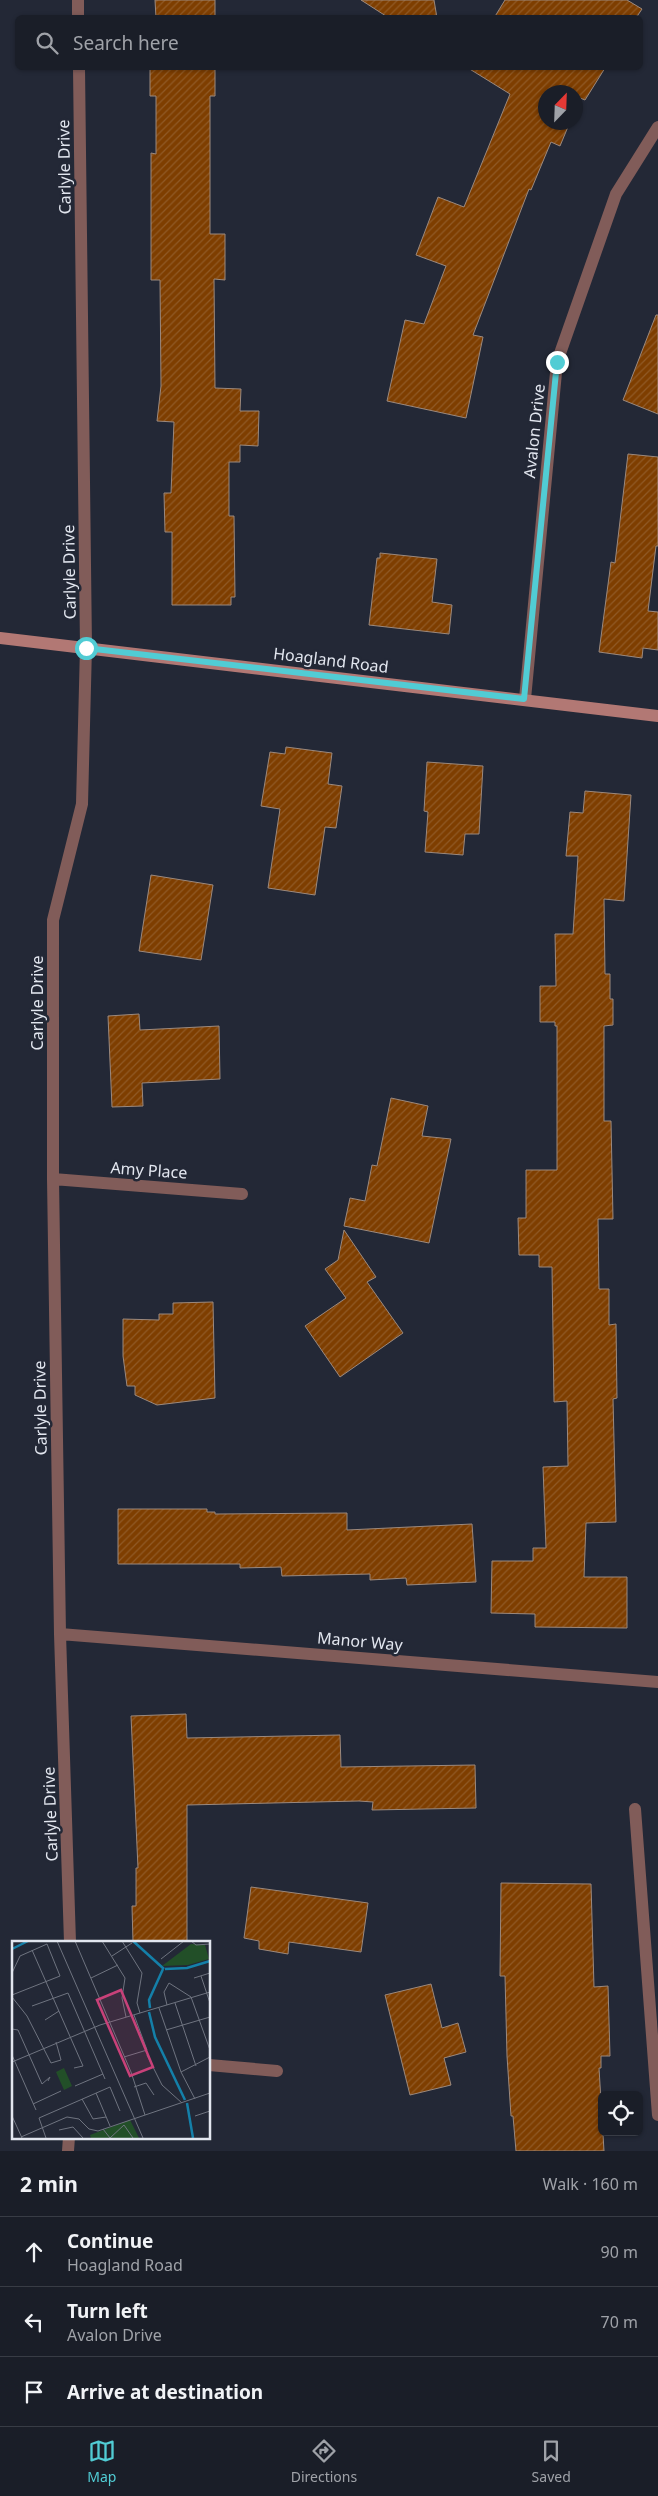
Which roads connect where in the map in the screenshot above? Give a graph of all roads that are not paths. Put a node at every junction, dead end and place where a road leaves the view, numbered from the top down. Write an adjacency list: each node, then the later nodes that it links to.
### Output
1 (78, 0): 2 (street)
2 (78, 15)
3 (79, 70): 6 (street, Carlyle Drive)
4 (658, 127): 7 (street, Avalon Drive)
5 (0, 638): 6 (street, Hoagland Road)
6 (86, 648): 7 (street, Hoagland Road); 9 (street, Carlyle Drive)
7 (524, 699): 8 (street, Hoagland Road)
8 (658, 716)
9 (52, 1179): 10 (street, Amy Place); 11 (street, Carlyle Drive)
10 (242, 1194)
11 (60, 1634): 12 (street, Manor Way); 14 (street, Carlyle Drive)
12 (658, 1682)
13 (635, 1809): 17 (street)
14 (70, 1941)
15 (210, 2065): 16 (street)
16 (277, 2071)
17 (658, 2115)
18 (69, 2138): 19 (street)
19 (68, 2151)

